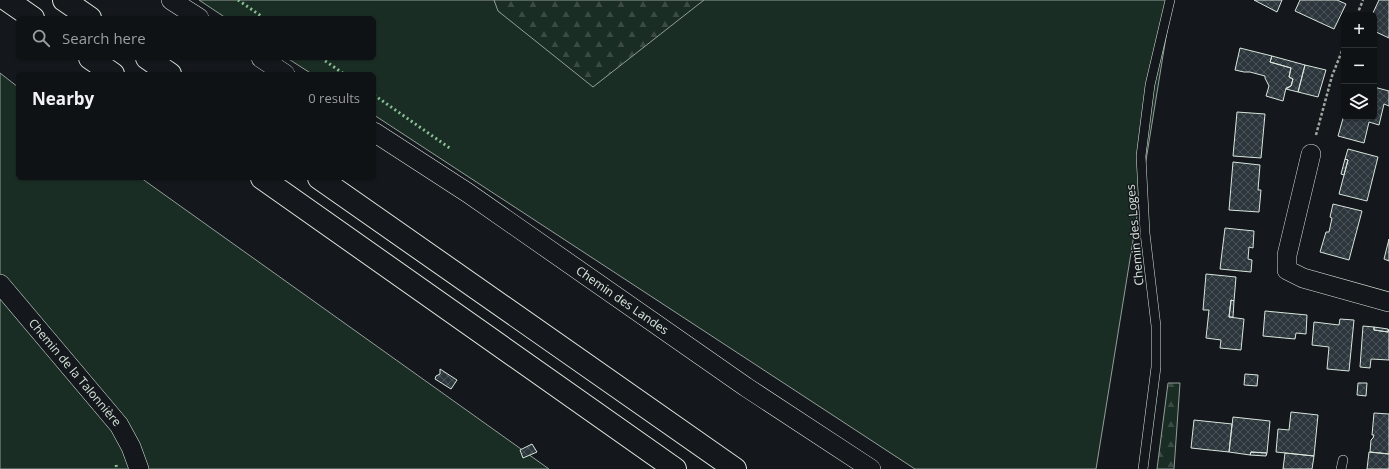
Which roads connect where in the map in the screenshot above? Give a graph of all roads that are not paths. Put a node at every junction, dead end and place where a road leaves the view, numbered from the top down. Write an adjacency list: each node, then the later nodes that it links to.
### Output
1 (7, 0): 5 (highway)
2 (64, 0): 6 (highway)
3 (171, 0): 7 (street)
4 (1170, 0): 24 (lane, Chemin des Loges)
5 (30, 16)
6 (87, 16)
7 (196, 16)
8 (93, 60): 11 (highway)
9 (150, 60): 12 (highway)
10 (264, 60): 13 (street)
11 (110, 72)
12 (167, 72)
13 (282, 72)
14 (376, 133): 23 (street, Chemin des Landes)
15 (1311, 154): 19 (street)
16 (265, 180): 21 (highway)
17 (321, 180): 22 (highway)
18 (0, 284): 20 (street, Chemin de la Talonnière)
19 (1389, 302)
20 (139, 469)
21 (675, 469)
22 (734, 469)
23 (871, 469)
24 (1143, 469)

